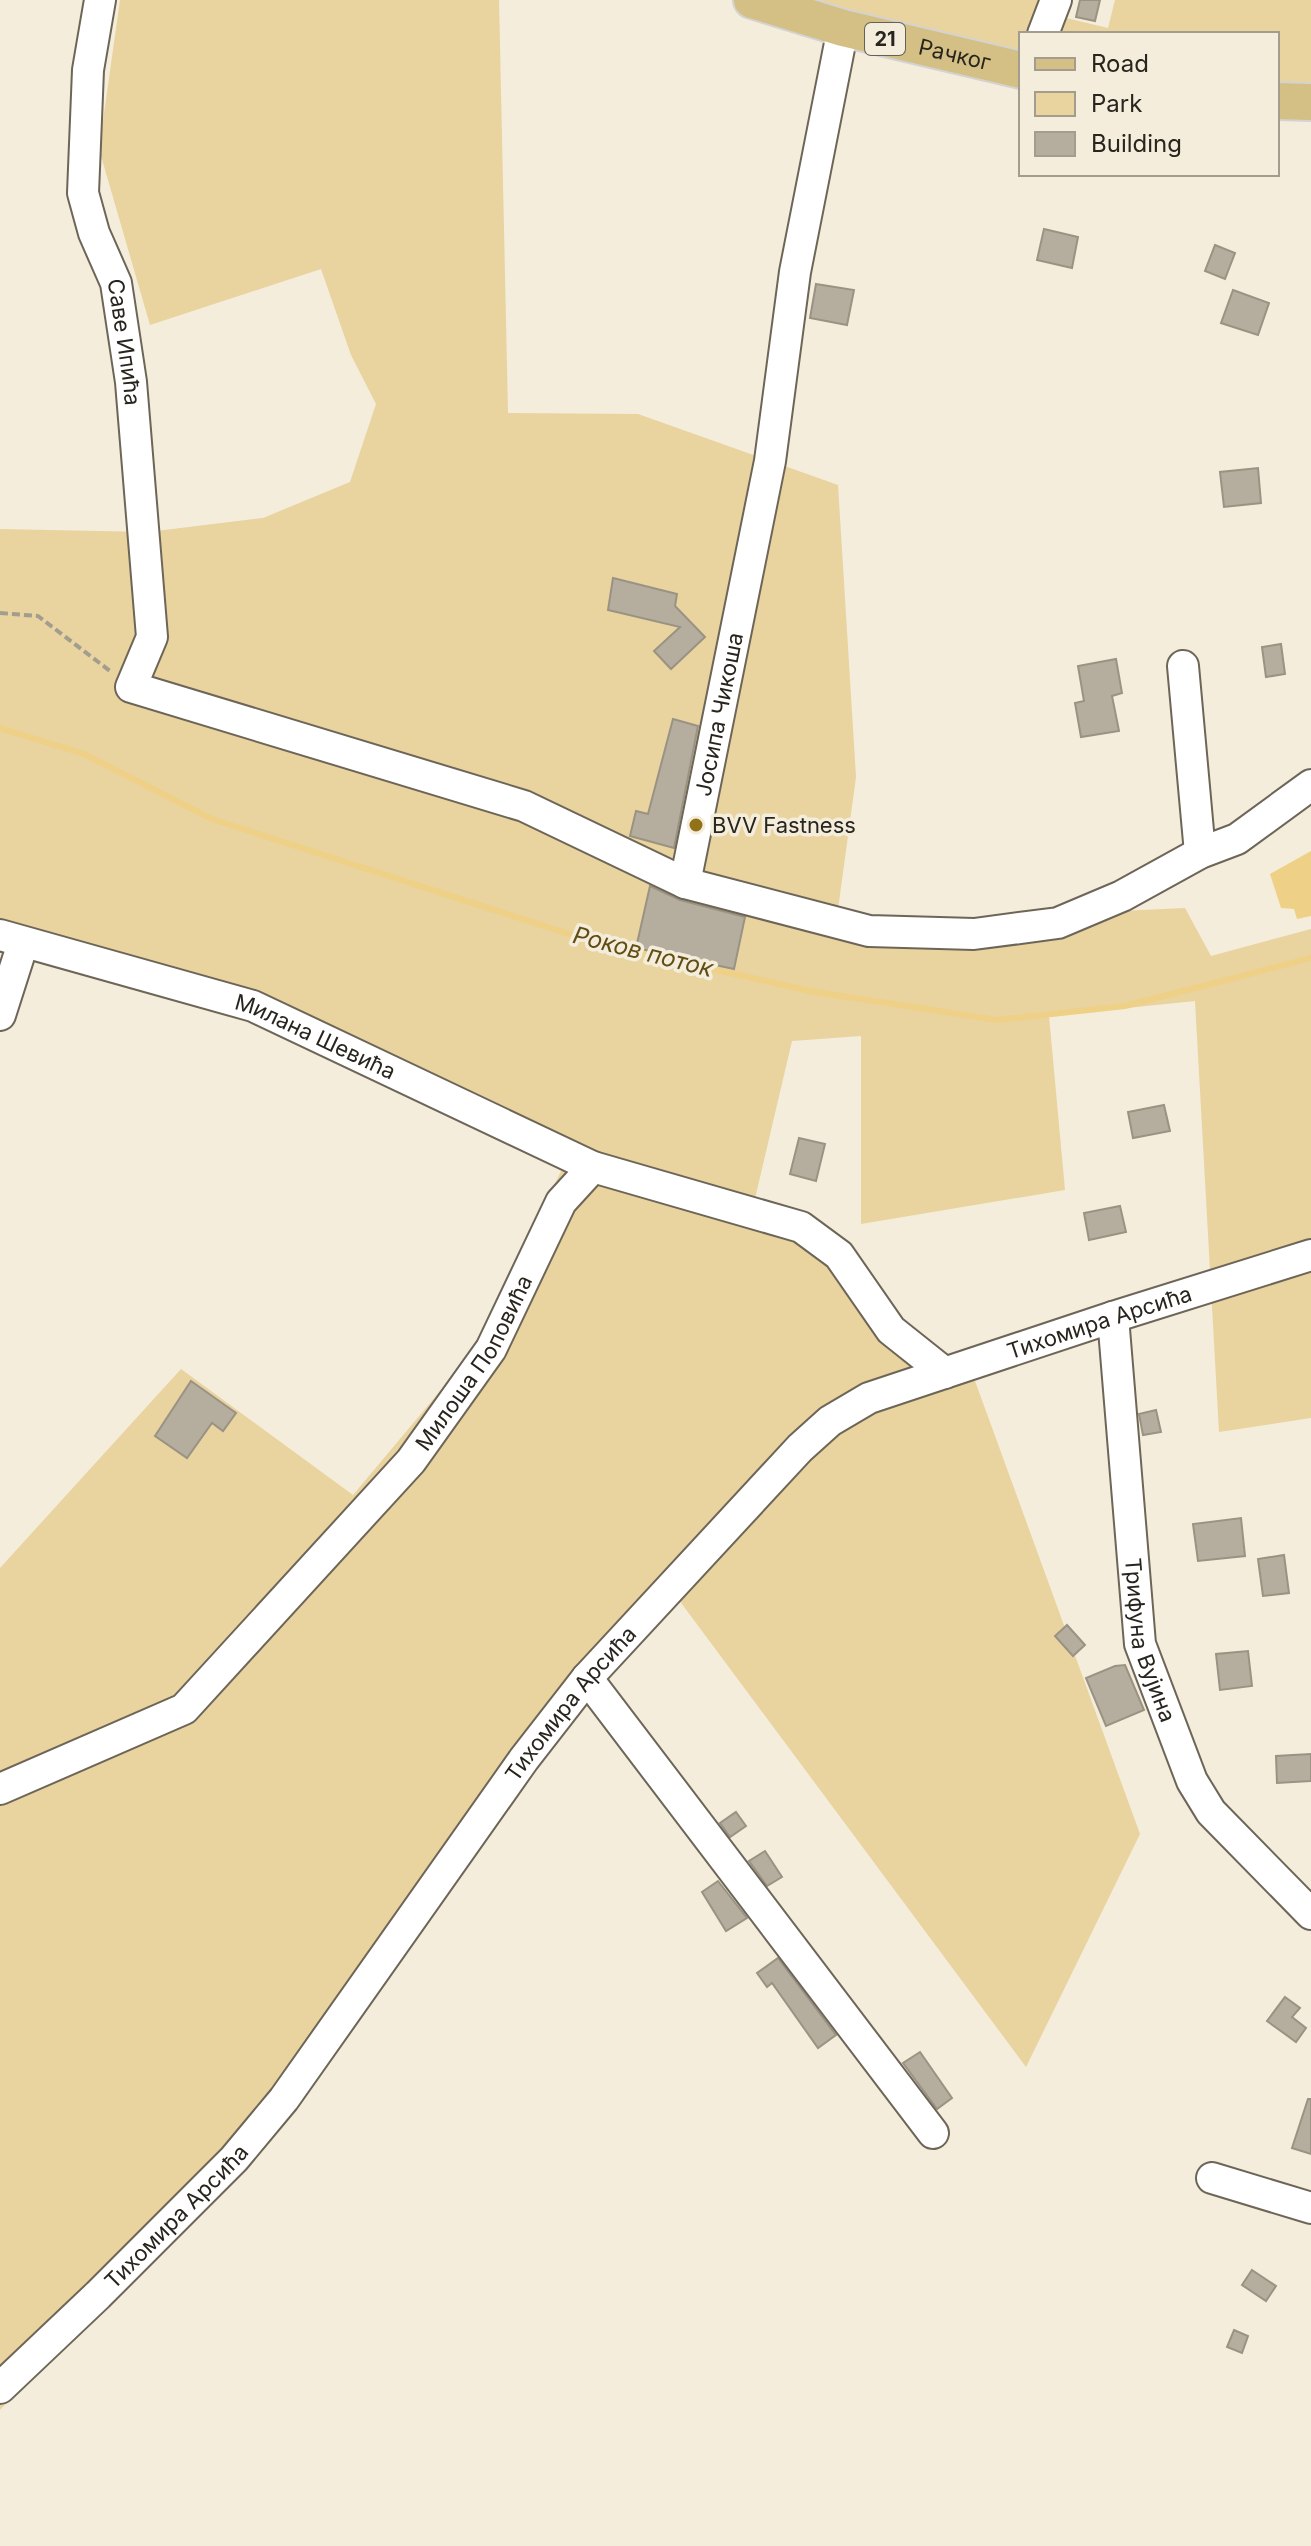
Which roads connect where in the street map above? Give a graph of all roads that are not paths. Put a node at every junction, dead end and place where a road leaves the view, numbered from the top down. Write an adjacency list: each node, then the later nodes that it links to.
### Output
1 (100, 0): 12 (street, Саве Ипића)
2 (752, 0): 4 (main road, Рачког / 21)
3 (1056, 0): 5 (street)
4 (843, 28): 6 (main road, Рачког / 21); 12 (street, Јосипа Чикоша)
5 (1044, 32)
6 (1019, 70)
7 (1279, 101): 8 (main road)
8 (1311, 102)
9 (1183, 666): 11 (street)
10 (1311, 785): 11 (street)
11 (1200, 853): 12 (street)
12 (685, 883)
13 (12, 939): 14 (street, Милана Шевића); 15 (street, Милана Шевића)
14 (0, 1015)
15 (593, 1167): 18 (street); 20 (street, Милоша Поповића)
16 (1311, 1255): 17 (street, Тихомира Арсића)
17 (1113, 1317): 18 (street, Тихомира Арсића); 21 (street, Трифуна Вујина)
18 (945, 1373): 19 (street, Тихомира Арсића)
19 (587, 1678): 22 (street); 25 (street, Тихомира Арсића)
20 (0, 1789)
21 (1311, 1914)
22 (933, 2133)
23 (1212, 2178): 24 (street)
24 (1311, 2208)
25 (0, 2388)

